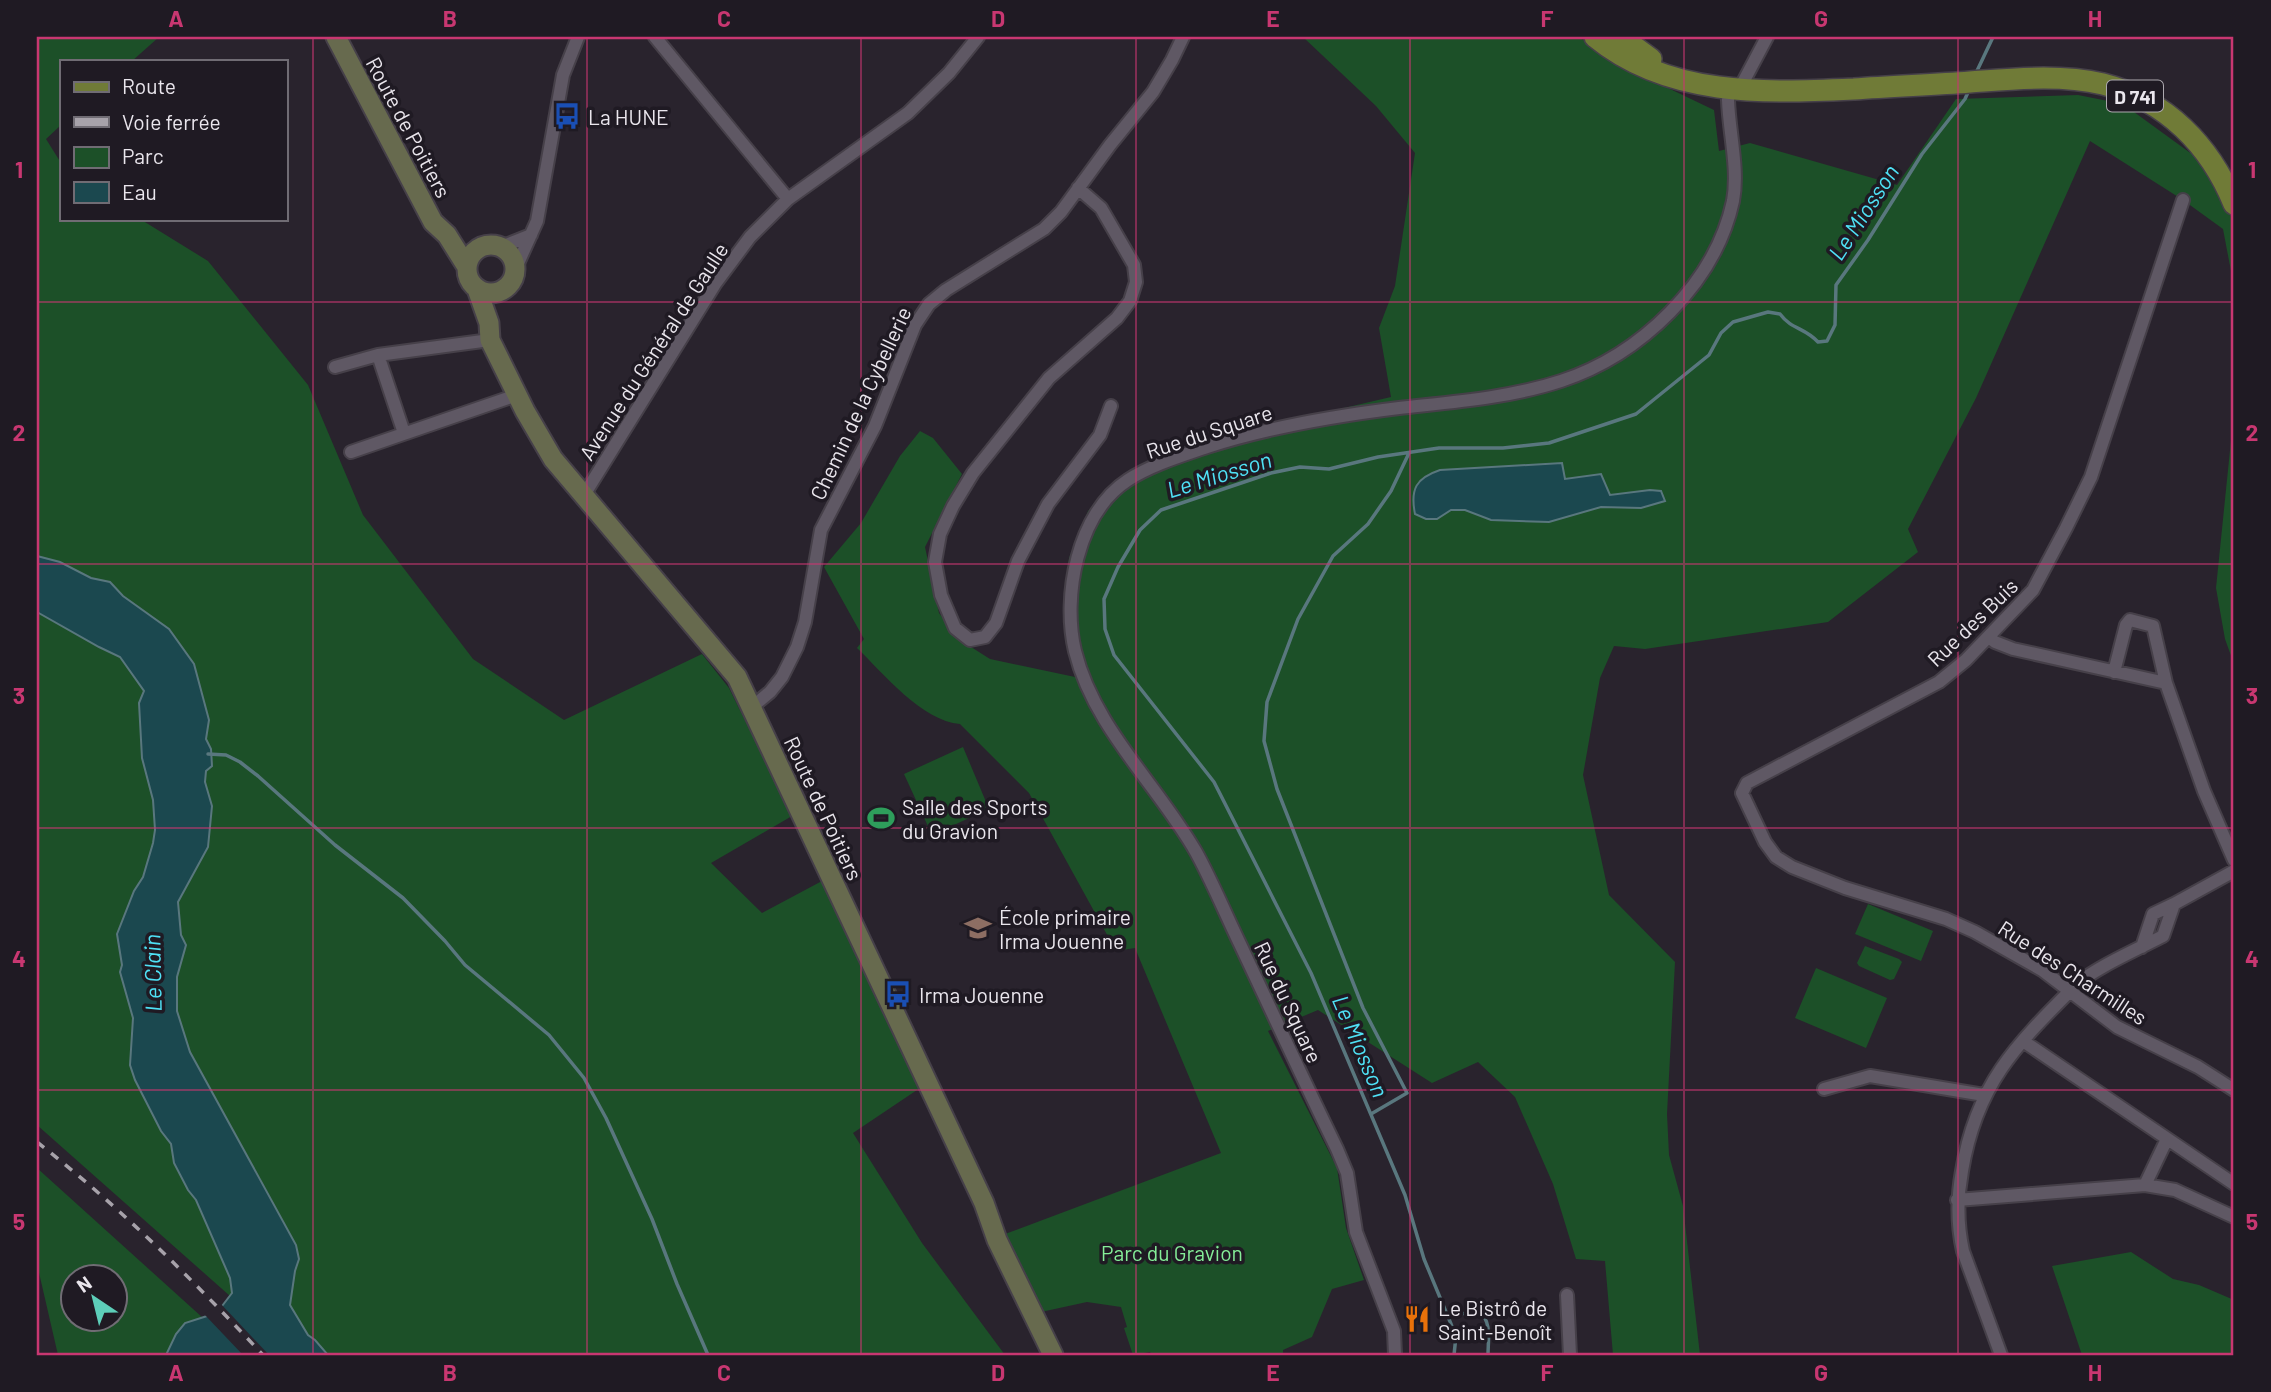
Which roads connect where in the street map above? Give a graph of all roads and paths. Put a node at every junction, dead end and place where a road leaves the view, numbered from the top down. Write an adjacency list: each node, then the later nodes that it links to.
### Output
1 (336, 37): 15 (street, Route de Poitiers)
2 (579, 37): 16 (street)
3 (655, 37): 12 (street)
4 (978, 37): 12 (street, Avenue du Général de Gaulle)
5 (1183, 37): 11 (street, Chemin de la Cybellerie)
6 (1595, 37): 9 (main road, D 741)
7 (1621, 37): 9 (main road, D 741)
8 (1767, 37): 10 (street)
9 (1697, 83): 10 (main road, D 741)
10 (1734, 90): 14 (main road, D 741); 49 (street, Rue du Square)
11 (1078, 188): 26 (street); 33 (street, Chemin de la Cybellerie)
12 (788, 199): 29 (street, Avenue du Général de Gaulle)
13 (2183, 200): 30 (street, Rue des Buis)
14 (2234, 204)
15 (447, 235): 17 (street); 18 (street, Route de Poitiers)
16 (531, 235): 17 (street); 19 (street)
17 (493, 246): 18 (street); 19 (street)
18 (467, 267): 20 (street)
19 (515, 270): 21 (street)
20 (477, 289): 21 (street); 22 (street, Route de Poitiers)
21 (504, 290): 22 (street)
22 (489, 331): 23 (street); 25 (street, Route de Poitiers)
23 (378, 355): 24 (street); 27 (street)
24 (335, 367)
25 (517, 395): 27 (street); 29 (street, Route de Poitiers)
26 (1111, 406)
27 (404, 433): 28 (street)
28 (351, 452)
29 (584, 495): 33 (street, Route de Poitiers)
30 (1989, 637): 31 (street); 36 (street, Rue des Buis)
31 (2114, 673): 32 (street); 32 (street)
32 (2166, 683): 34 (street)
33 (752, 707): 48 (street, Route de Poitiers)
34 (2234, 860)
35 (2234, 871): 37 (street)
36 (1844, 888): 37 (street, Rue des Charmilles)
37 (2071, 991): 38 (street); 40 (street, Rue des Charmilles)
38 (2023, 1041): 41 (street); 42 (street)
39 (1824, 1089): 41 (street)
40 (2234, 1090)
41 (1984, 1095): 45 (street)
42 (2166, 1139): 43 (street); 44 (street)
43 (2234, 1184)
44 (2145, 1185): 45 (street); 46 (street)
45 (1957, 1200): 51 (street)
46 (2234, 1217)
47 (1567, 1295): 50 (street)
48 (1053, 1355)
49 (1395, 1355)
50 (1570, 1355)
51 (2001, 1355)

